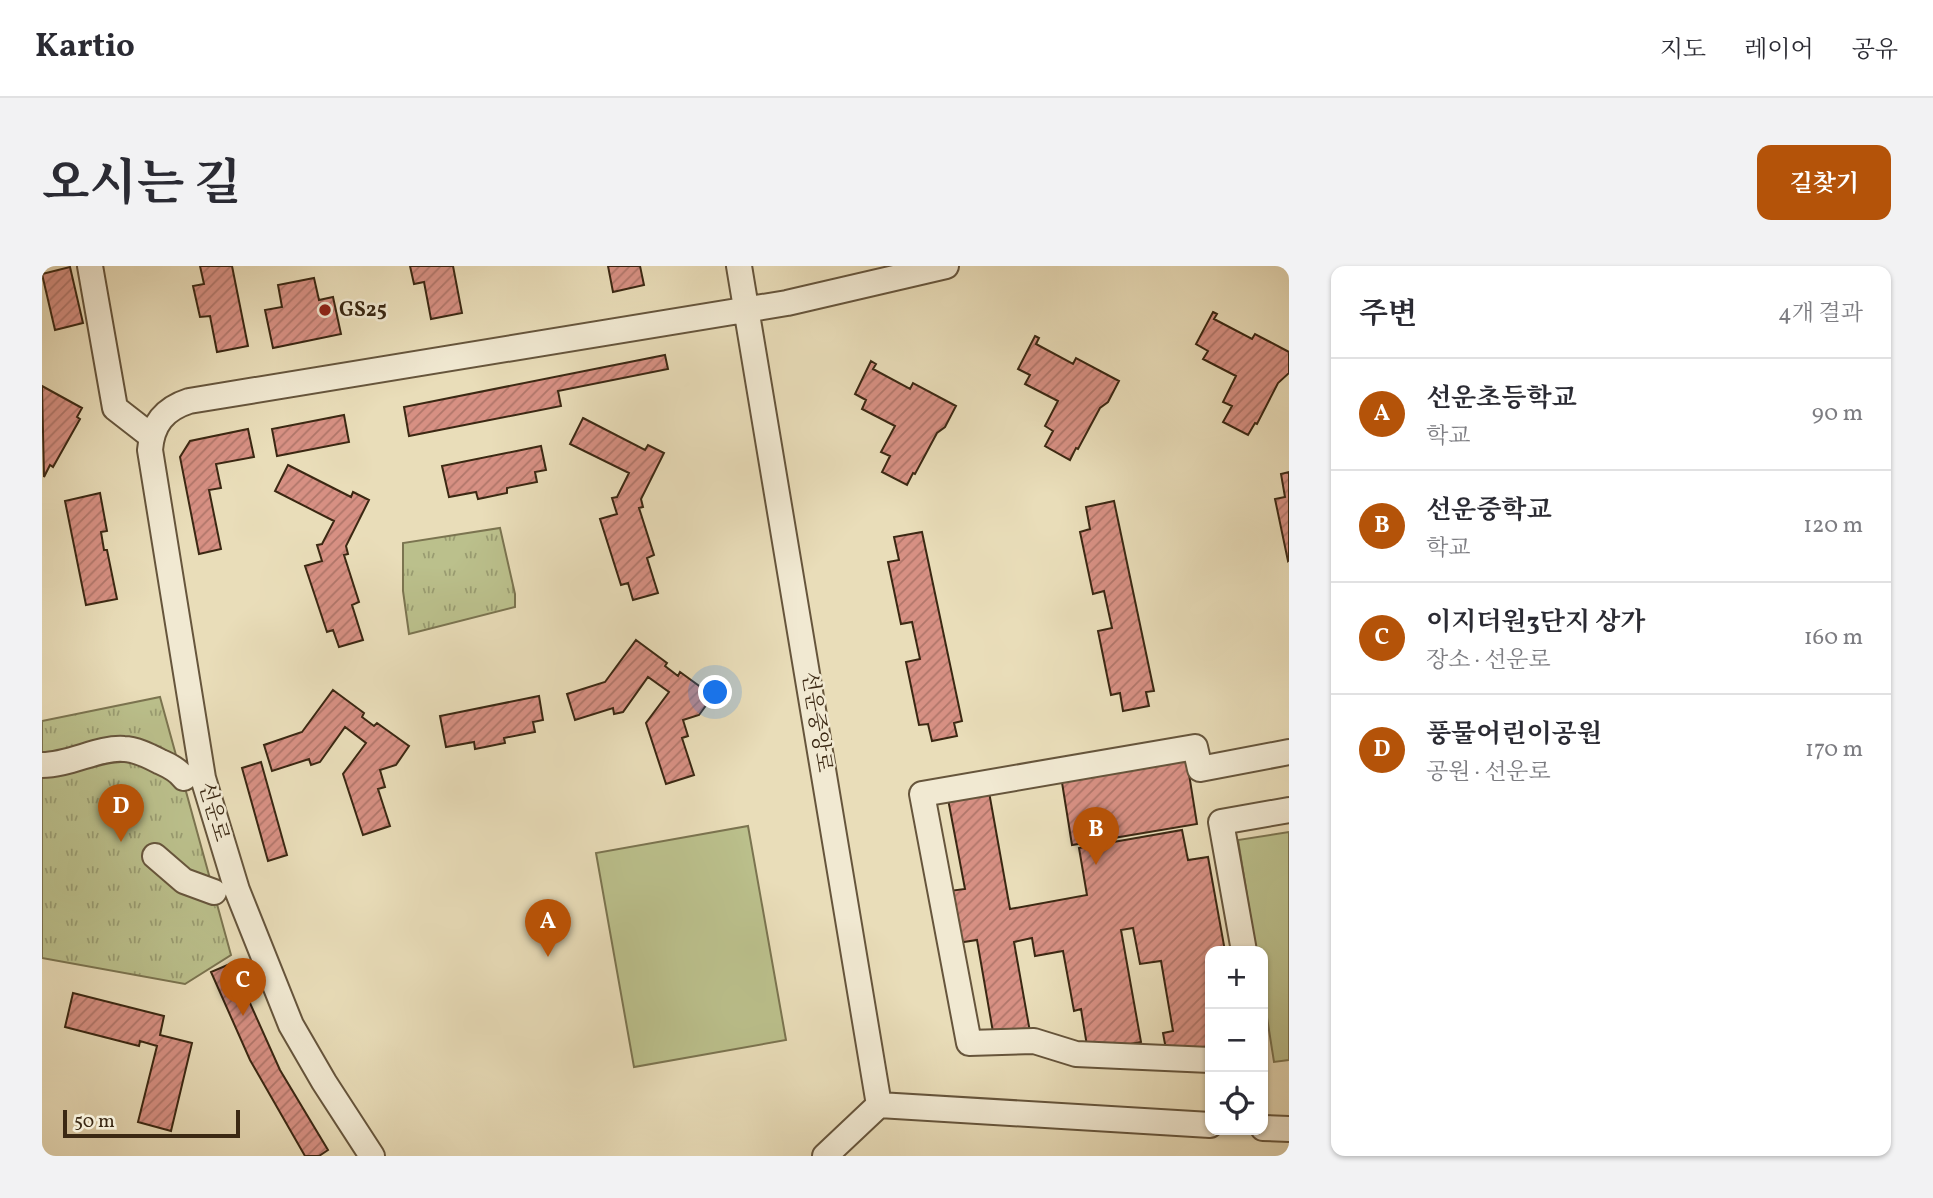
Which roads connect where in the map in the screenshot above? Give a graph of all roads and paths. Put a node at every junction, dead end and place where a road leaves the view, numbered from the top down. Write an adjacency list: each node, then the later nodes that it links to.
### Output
1 (90, 266): 5 (street)
2 (739, 266): 4 (street, 선운중앙로)
3 (946, 266): 4 (street)
4 (747, 310): 5 (street); 14 (street, 선운중앙로)
5 (151, 436): 18 (street, 선운로)
6 (1289, 752): 13 (street)
7 (42, 765): 8 (street)
8 (184, 778)
9 (1289, 810): 12 (street)
10 (155, 856): 11 (street)
11 (214, 892)
12 (1243, 946)
13 (1205, 1060)
14 (879, 1105): 15 (street); 19 (street)
15 (1205, 1125)
16 (1268, 1128): 17 (street)
17 (1289, 1129)
18 (372, 1156)
19 (825, 1156)

